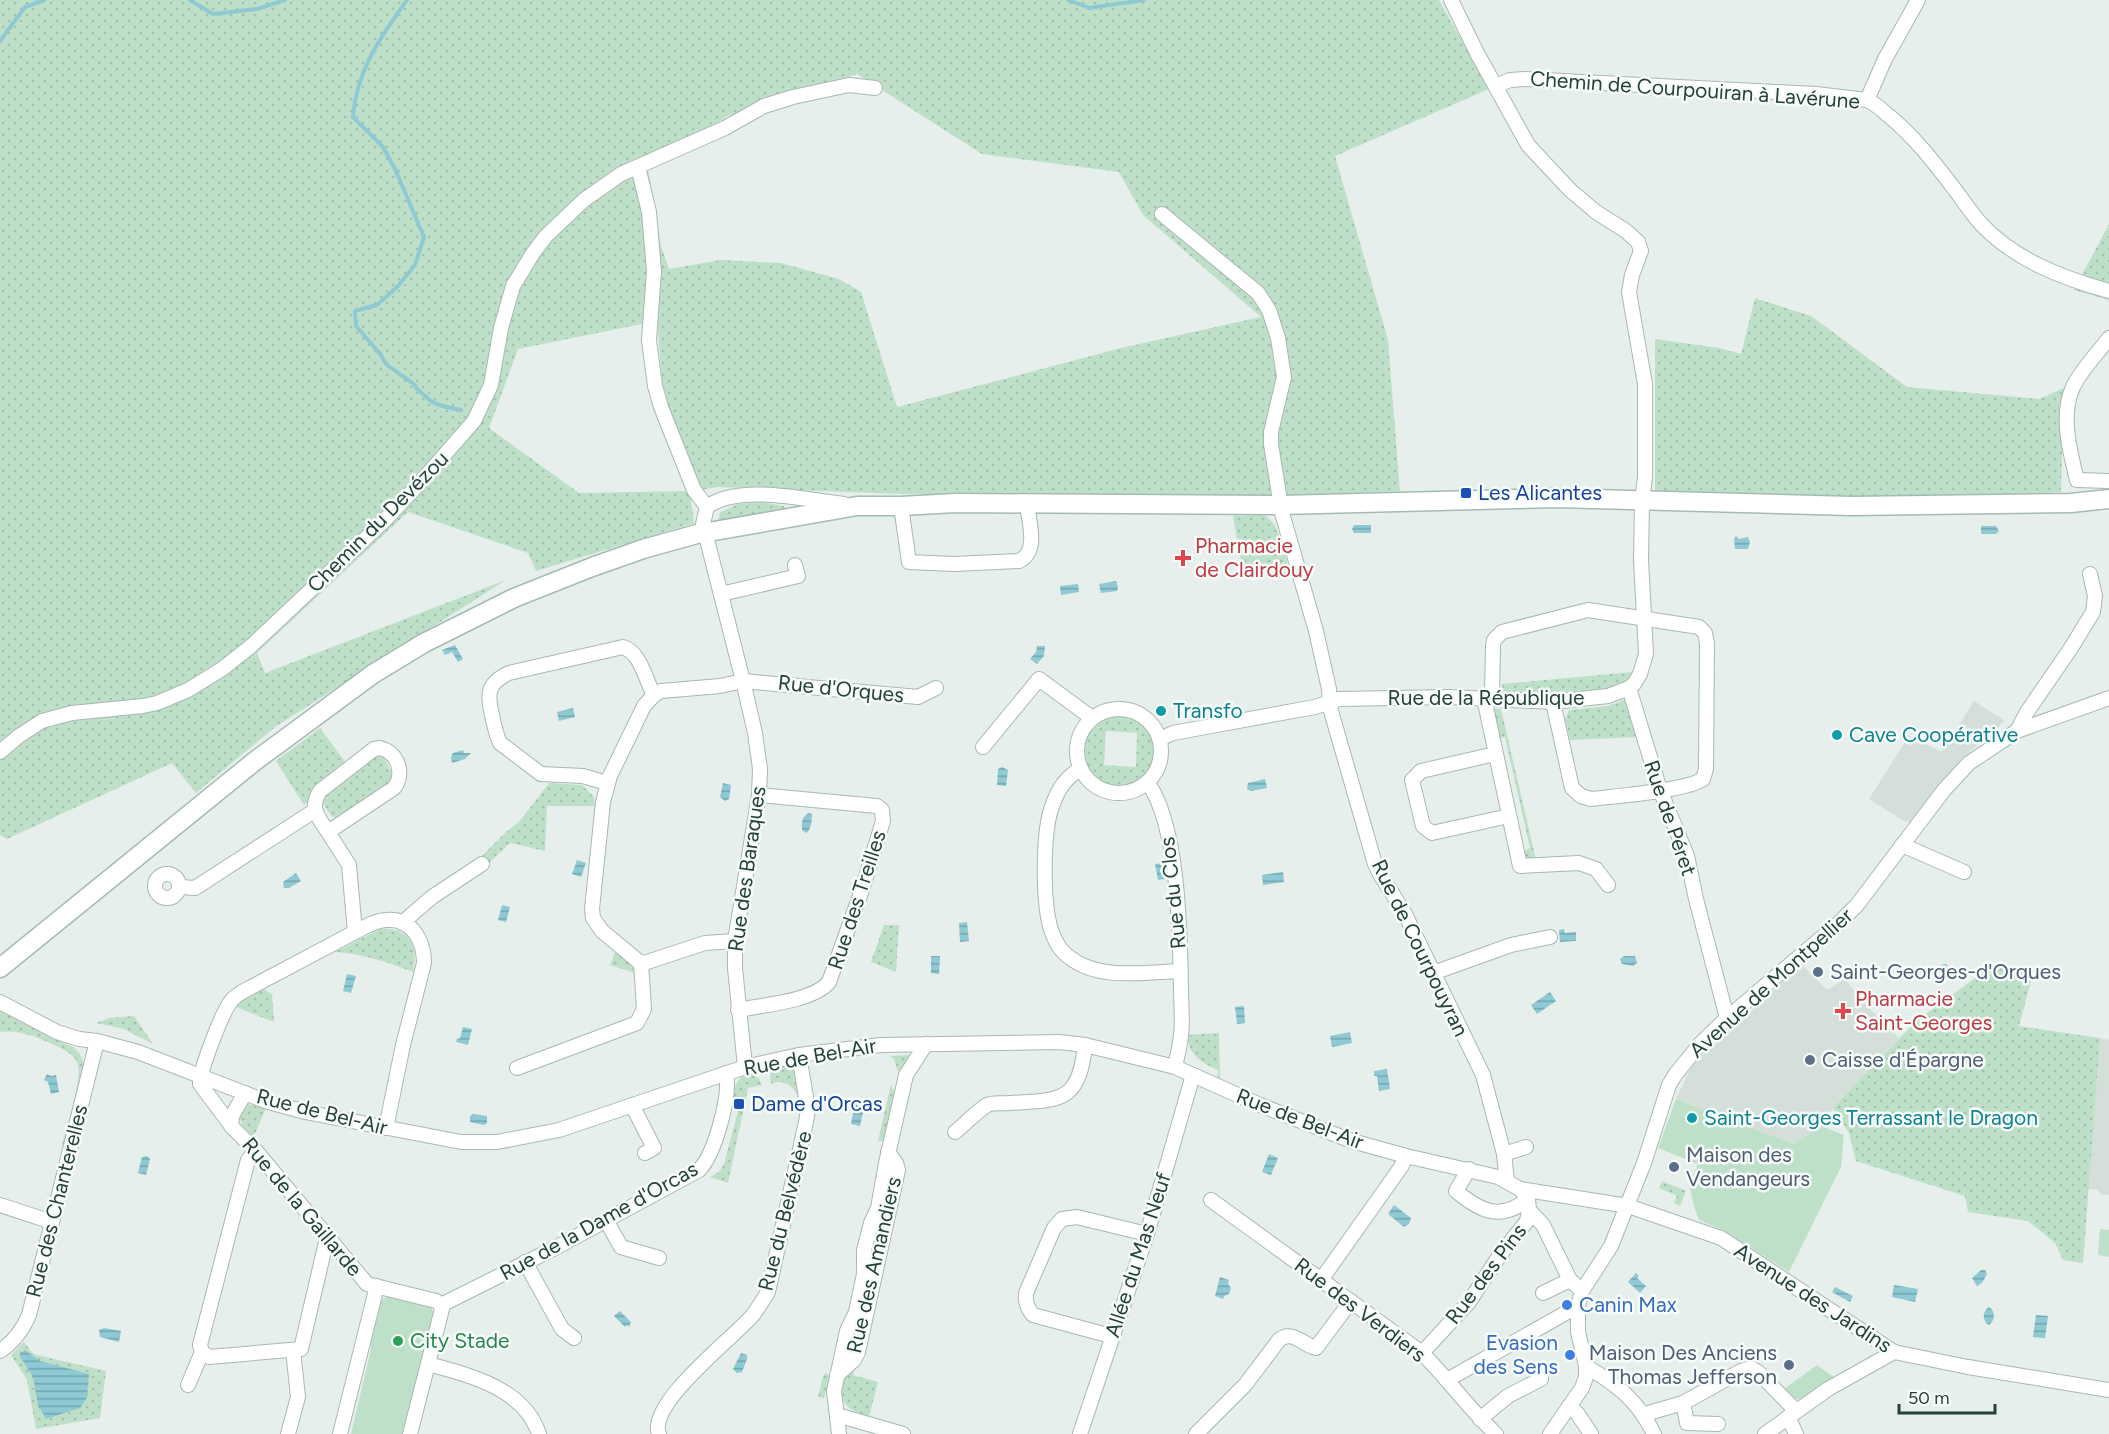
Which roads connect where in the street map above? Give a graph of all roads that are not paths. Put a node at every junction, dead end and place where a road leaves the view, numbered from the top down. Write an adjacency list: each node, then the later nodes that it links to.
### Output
1 (1451, 0): 3 (street)
2 (1918, 0): 5 (street)
3 (1496, 86): 5 (street, Chemin de Courpouiran à Lavérune); 12 (street)
4 (875, 88): 6 (street, Chemin du Devézou)
5 (1867, 100): 8 (street, Chemin de Courpouiran à Lavérune)
6 (638, 167): 17 (street); 35 (street, Chemin du Devézou)
7 (1162, 214): 14 (street, Rue de Courpouyran)
8 (2109, 291)
9 (2109, 338): 10 (street)
10 (2109, 481)
11 (2109, 499): 12 (street)
12 (1642, 501): 14 (street); 22 (street)
13 (1027, 505): 14 (street); 16 (street); 16 (street)
14 (1281, 505): 29 (street, Rue de Courpouyran)
15 (857, 506): 16 (street); 17 (street); 18 (street)
16 (901, 506)
17 (707, 507): 18 (street, Rue des Baraques)
18 (705, 532): 21 (street, Rue des Baraques); 55 (street)
19 (2090, 574): 32 (street)
20 (798, 576): 21 (street)
21 (721, 594): 23 (street, Rue des Baraques)
22 (1645, 618): 25 (street); 27 (street); 40 (street)
23 (743, 681): 24 (street, Rue d'Orques); 26 (street, Rue d'Orques); 41 (street, Rue des Baraques)
24 (936, 688)
25 (1629, 688): 30 (street, Rue de la République); 40 (street, Rue de Péret)
26 (654, 694): 38 (street); 38 (street)
27 (1488, 697): 29 (street, Rue de la République); 30 (street, Rue de la République); 36 (street)
28 (2109, 698): 32 (street, Avenue de Montpellier)
29 (1330, 701): 33 (street, Rue de la République); 57 (street, Rue de Courpouyran)
30 (1553, 702): 40 (street)
31 (1092, 718): 33 (street); 34 (street); 37 (street)
32 (2017, 731): 45 (street, Avenue de Montpellier)
33 (1160, 739): 39 (street)
34 (983, 747)
35 (0, 752)
36 (1495, 754): 43 (street); 43 (street)
37 (1081, 769): 39 (street); 56 (street, Rue du Clos)
38 (607, 783): 54 (street)
39 (1148, 783): 56 (street, Rue du Clos)
40 (1660, 790): 60 (street, Rue de Péret)
41 (759, 795): 53 (street, Rue des Baraques); 59 (street, Rue des Treilles)
42 (315, 811): 44 (street); 44 (street); 49 (street)
43 (1509, 816): 48 (street)
44 (328, 832): 51 (street)
45 (1902, 845): 47 (street); 60 (street, Avenue de Montpellier)
46 (482, 864): 50 (street)
47 (1964, 872)
48 (1608, 885)
49 (179, 887)
50 (402, 923): 51 (street); 74 (street)
51 (355, 932): 70 (street)
52 (1550, 937): 57 (street)
53 (735, 941): 54 (street); 59 (street, Rue des Baraques)
54 (641, 963): 67 (street)
55 (0, 968)
56 (1181, 971): 66 (street, Rue du Clos)
57 (1433, 973): 79 (street, Rue de Courpouyran)
58 (0, 1002): 61 (street, Rue de Bel-Air)
59 (738, 1010): 65 (street, Rue des Baraques)
60 (1727, 1018): 86 (street, Avenue de Montpellier)
61 (97, 1041): 70 (street, Rue de Bel-Air); 88 (street, Rue des Chanterelles)
62 (926, 1044): 63 (street, Rue de Bel-Air); 64 (street, Rue de Bel-Air); 118 (street, Rue des Amandiers)
63 (1085, 1045): 66 (street, Rue de Bel-Air); 75 (street)
64 (799, 1055): 65 (street, Rue de Bel-Air); 125 (street, Rue du Belvédère)
65 (745, 1067): 68 (street, Rue de Bel-Air)
66 (1175, 1067): 69 (street, Rue de Bel-Air)
67 (517, 1068)
68 (726, 1073): 72 (street, Rue de Bel-Air); 87 (street, Rue de la Dame d'Orcas)
69 (1193, 1075): 80 (street, Rue de Bel-Air); 89 (street, Allée du Mas Neuf)
70 (200, 1076): 71 (street, Rue de Bel-Air); 73 (street, Rue de la Gaillarde)
71 (245, 1093): 73 (street); 74 (street, Rue de Bel-Air)
72 (632, 1105): 74 (street, Rue de Bel-Air); 78 (street)
73 (231, 1126): 77 (street, Rue de la Gaillarde)
74 (386, 1128)
75 (955, 1132)
76 (1526, 1147): 79 (street)
77 (256, 1151): 90 (street, Rue de la Gaillarde); 105 (street)
78 (645, 1154)
79 (1504, 1154): 82 (street, Rue de Courpouyran)
80 (1406, 1156): 81 (street, Rue de Bel-Air); 93 (street)
81 (1469, 1169): 82 (street, Rue de Bel-Air); 83 (street)
82 (1507, 1181): 83 (street, Rue de Bel-Air)
83 (1526, 1199): 86 (street, Rue de Bel-Air); 94 (street); 107 (street, Rue des Pins)
84 (1211, 1200): 93 (street, Rue des Verdiers)
85 (0, 1205): 88 (street)
86 (1628, 1206): 96 (street, Avenue de Montpellier); 106 (street, Avenue des Jardins)
87 (606, 1220): 91 (street); 92 (street, Rue de la Dame d'Orcas)
88 (52, 1222): 104 (street, Rue des Chanterelles)
89 (1147, 1234): 101 (street, Allée du Mas Neuf); 101 (street)
90 (327, 1238): 95 (street, Rue de la Gaillarde); 103 (street)
91 (659, 1258)
92 (525, 1262): 99 (street, Rue de la Dame d'Orcas); 102 (street)
93 (1321, 1280): 98 (street, Rue des Verdiers)
94 (1570, 1280): 96 (street); 97 (street)
95 (376, 1286): 99 (street, Rue de la Gaillarde); 123 (street)
96 (1582, 1291): 100 (street, Avenue de Montpellier)
97 (1543, 1293)
98 (1351, 1301): 107 (street, Rue des Verdiers); 129 (street)
99 (441, 1305): 108 (street)
100 (1578, 1306): 109 (street, Avenue de Montpellier); 111 (street)
101 (1111, 1336): 128 (street, Allée du Mas Neuf)
102 (574, 1338)
103 (294, 1350): 105 (street); 122 (street)
104 (0, 1351)
105 (202, 1352): 112 (street)
106 (1894, 1352): 113 (street, Avenue des Jardins); 117 (street)
107 (1422, 1353): 111 (street, Rue des Verdiers)
108 (428, 1364): 121 (street); 124 (street)
109 (1586, 1366): 115 (street); 116 (street)
110 (1541, 1379): 119 (street)
111 (1447, 1380): 119 (street, Rue des Verdiers)
112 (188, 1385)
113 (2109, 1390)
114 (1683, 1403): 116 (street); 117 (street); 120 (street)
115 (1569, 1406): 131 (street); 132 (street)
116 (1643, 1412): 133 (street)
117 (1792, 1414): 134 (street); 135 (street)
118 (837, 1415): 126 (street, Rue des Amandiers); 127 (street)
119 (1480, 1419): 130 (street, Rue des Verdiers)
120 (1718, 1424)
121 (413, 1433)
122 (288, 1434)
123 (340, 1434)
124 (539, 1434)
125 (659, 1434)
126 (839, 1434)
127 (903, 1434)
128 (1080, 1434)
129 (1196, 1434)
130 (1496, 1434)
131 (1550, 1434)
132 (1591, 1434)
133 (1654, 1434)
134 (1765, 1434)
135 (1796, 1434)

